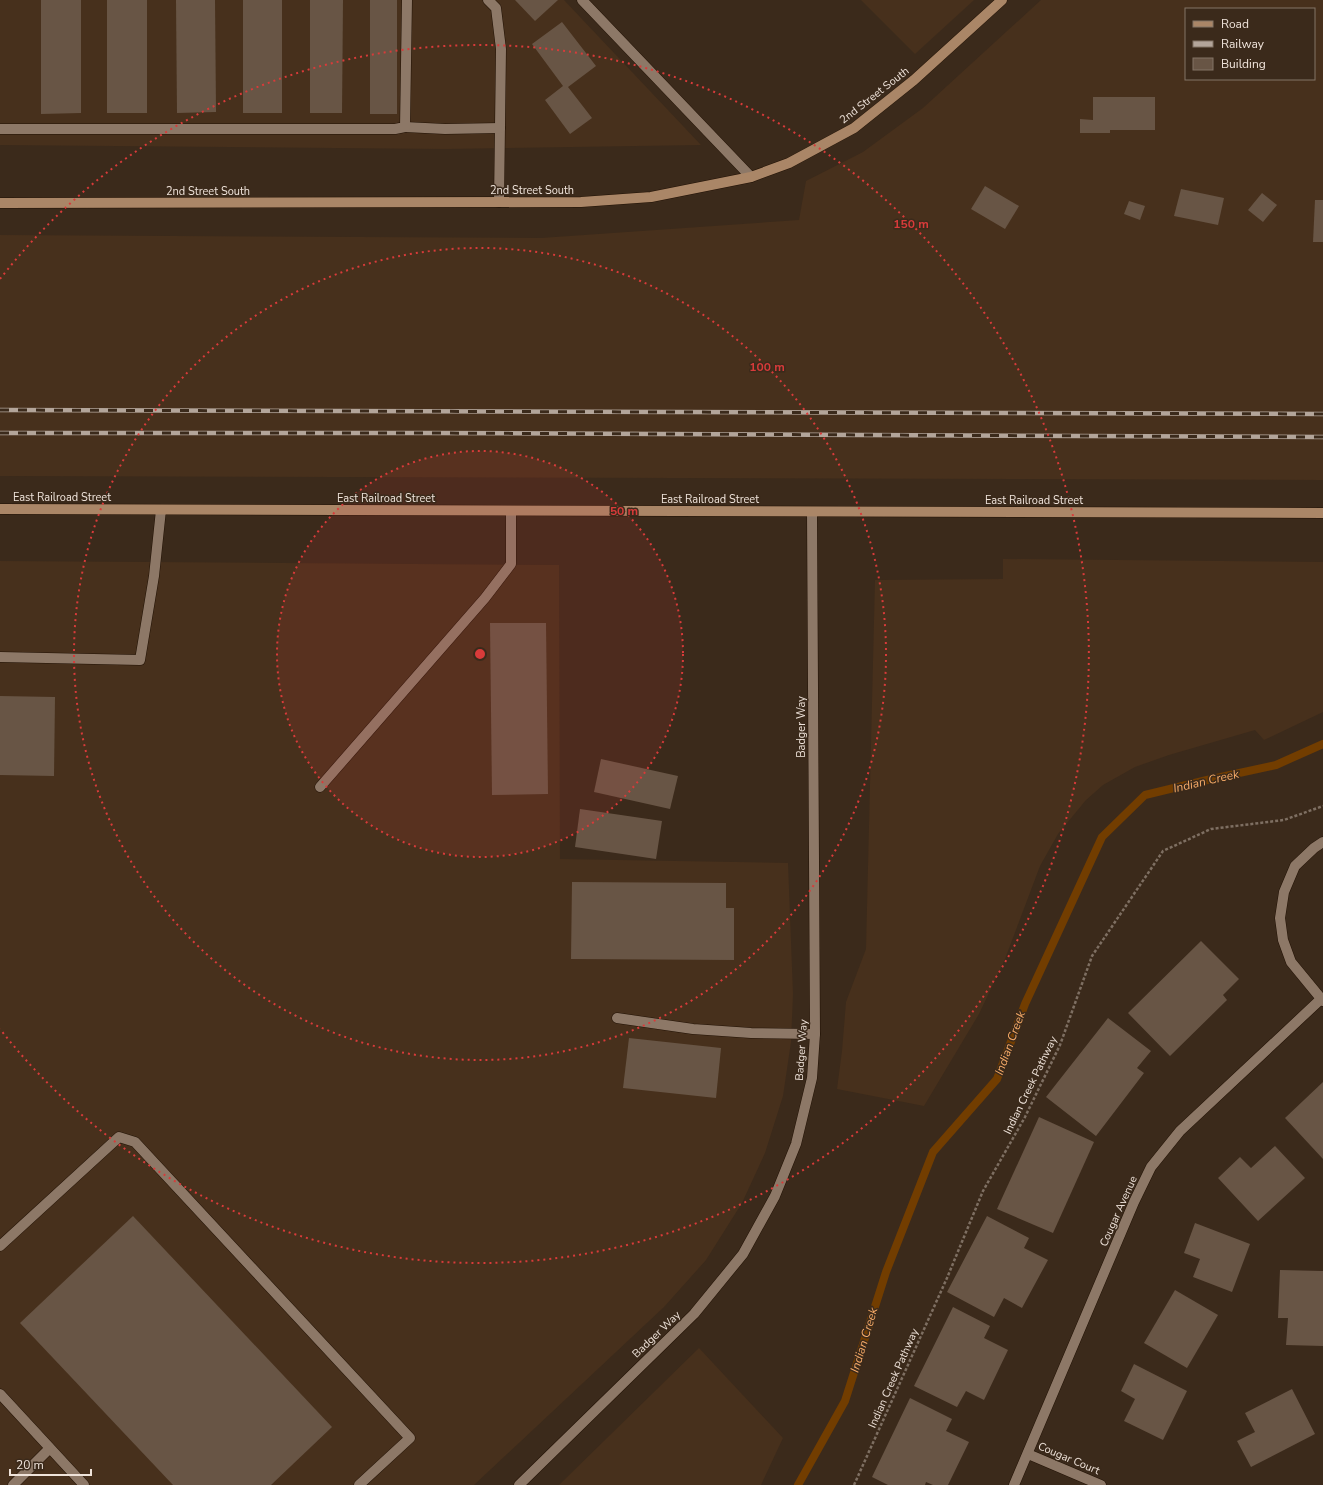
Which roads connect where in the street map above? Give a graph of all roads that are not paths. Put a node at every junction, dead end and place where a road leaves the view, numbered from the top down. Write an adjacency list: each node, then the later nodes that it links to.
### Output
1 (407, 0): 5 (street)
2 (488, 0): 6 (street)
3 (582, 0): 8 (street)
4 (1002, 0): 8 (street, 2nd Street South)
5 (405, 127): 6 (street); 7 (street)
6 (500, 128): 9 (street)
7 (0, 129)
8 (751, 177): 9 (street, 2nd Street South)
9 (499, 202): 10 (street, 2nd Street South)
10 (0, 203)
11 (0, 509): 12 (street, East Railroad Street)
12 (161, 510): 13 (street, East Railroad Street); 16 (street)
13 (511, 511): 14 (street, East Railroad Street); 17 (street)
14 (812, 512): 15 (street, East Railroad Street); 21 (street, Badger Way)
15 (1323, 513)
16 (0, 657)
17 (320, 787)
18 (1323, 842): 19 (street)
19 (1322, 1000): 25 (street, Cougar Avenue)
20 (617, 1018): 21 (street)
21 (815, 1034): 29 (street, Badger Way)
22 (0, 1246): 28 (street)
23 (0, 1394): 24 (street)
24 (49, 1449): 26 (street); 27 (street)
25 (1028, 1454): 30 (street, Cougar Avenue); 31 (street, Cougar Court)
26 (13, 1485)
27 (84, 1485)
28 (359, 1485)
29 (519, 1485)
30 (1014, 1485)
31 (1101, 1485)

